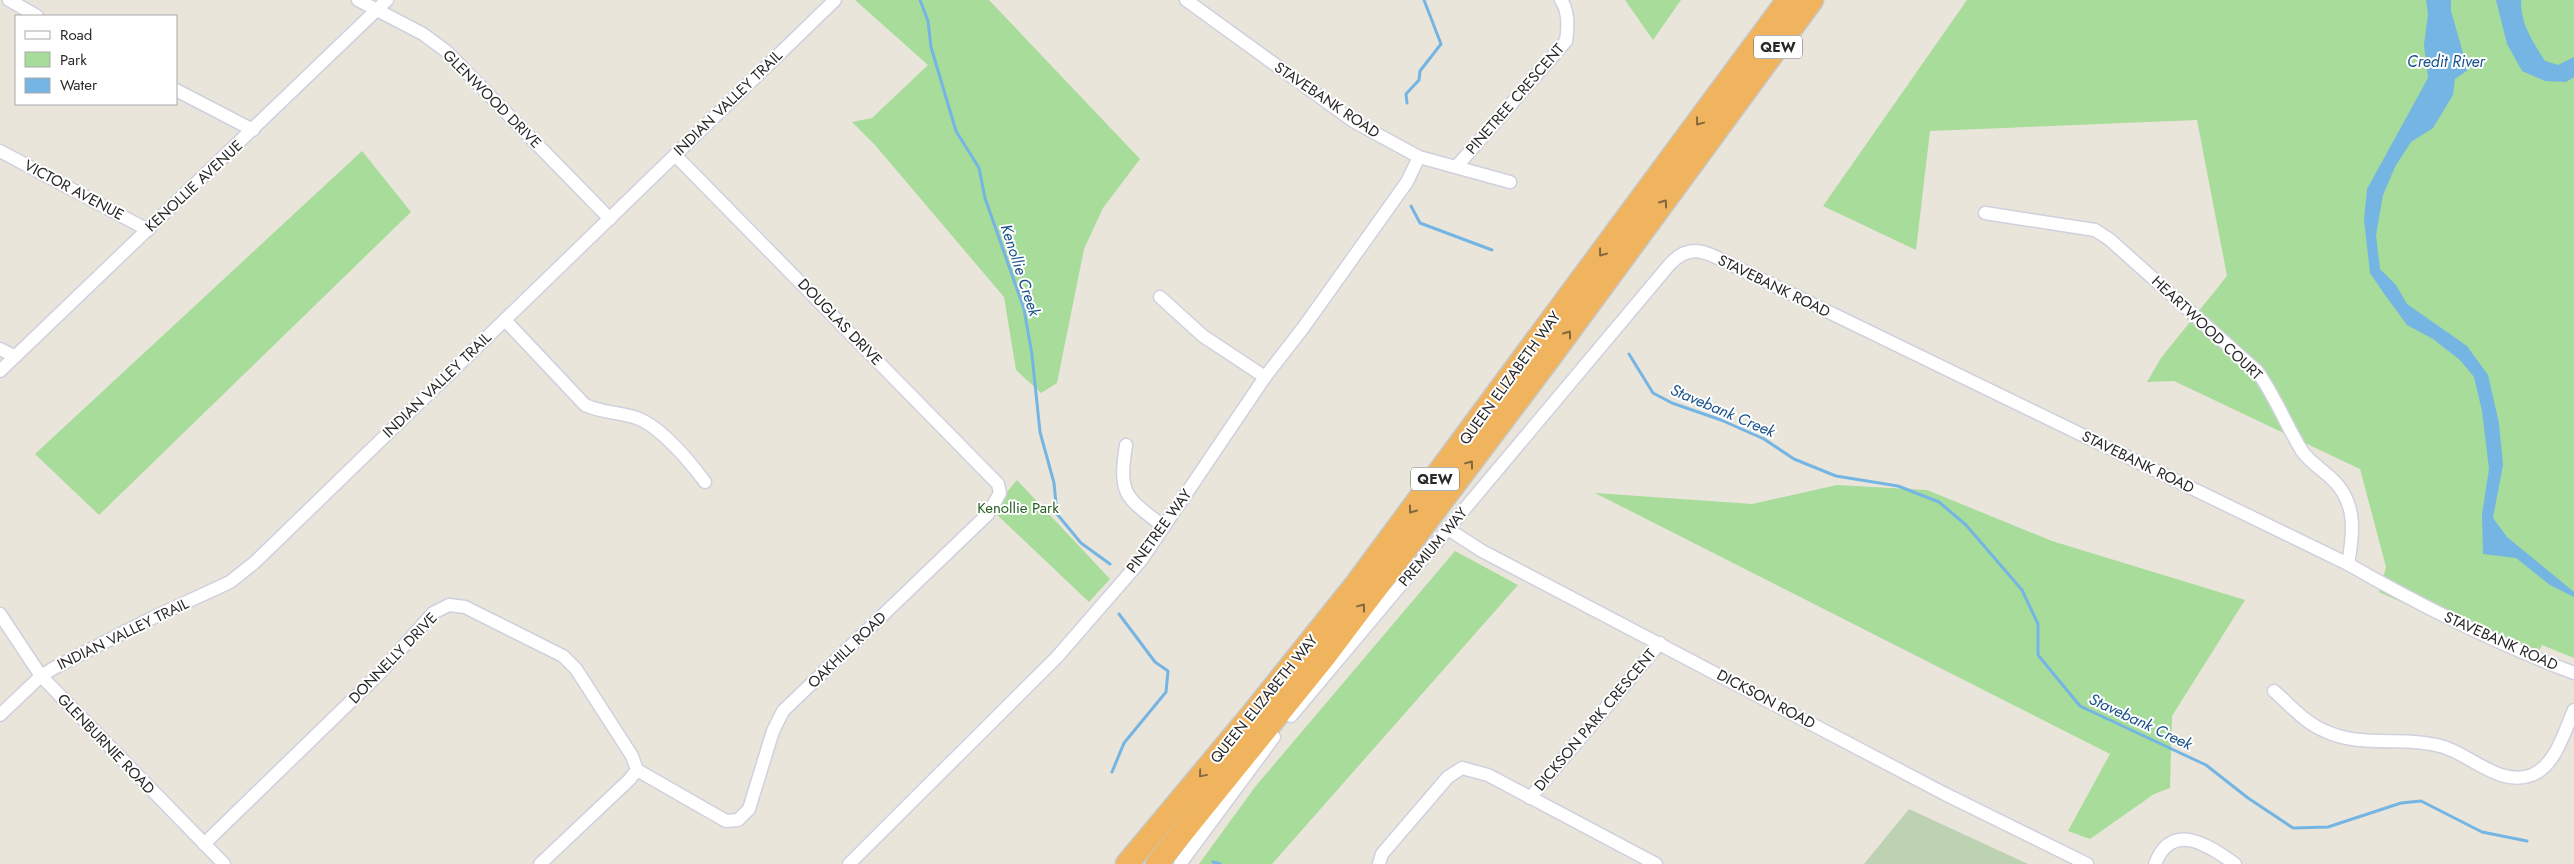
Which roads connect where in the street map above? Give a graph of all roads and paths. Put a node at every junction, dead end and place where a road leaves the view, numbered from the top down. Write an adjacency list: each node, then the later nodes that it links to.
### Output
1 (9, 0): 10 (street)
2 (358, 0): 9 (street, GLENWOOD DRIVE)
3 (387, 0): 9 (street, KENOLLIE AVENUE)
4 (835, 0): 15 (street, INDIAN VALLEY TRAIL)
5 (1186, 0): 16 (street, STAVEBANK ROAD)
6 (1560, 0): 17 (street, PINETREE CRESCENT)
7 (1788, 0): 11 (highway, QUEEN ELIZABETH WAY / QEW)
8 (1812, 0): 11 (highway, QUEEN ELIZABETH WAY / QEW)
9 (377, 10): 13 (street, KENOLLIE AVENUE); 20 (street, GLENWOOD DRIVE)
10 (35, 15)
11 (1736, 89): 48 (highway, QUEEN ELIZABETH WAY / QEW, one-way to 48); 49 (highway, QUEEN ELIZABETH WAY / QEW, one-way to 11)
12 (178, 91): 13 (street)
13 (253, 130): 21 (street, KENOLLIE AVENUE)
14 (0, 151): 21 (street, VICTOR AVENUE)
15 (675, 155): 20 (street, INDIAN VALLEY TRAIL); 31 (street, DOUGLAS DRIVE)
16 (1419, 157): 17 (street, STAVEBANK ROAD); 28 (street, PINETREE WAY)
17 (1457, 166): 18 (street, STAVEBANK ROAD)
18 (1510, 182)
19 (1986, 213): 34 (street, HEARTWOOD COURT)
20 (610, 219): 24 (street, INDIAN VALLEY TRAIL)
21 (148, 230): 26 (street, KENOLLIE AVENUE)
22 (1702, 252): 33 (street, PREMIUM WAY); 34 (street, STAVEBANK ROAD)
23 (1160, 298): 28 (street)
24 (505, 320): 30 (street); 38 (street, INDIAN VALLEY TRAIL)
25 (0, 349): 26 (street)
26 (14, 356): 27 (street, KENOLLIE AVENUE)
27 (0, 370)
28 (1265, 377): 32 (street, PINETREE WAY)
29 (1126, 445): 32 (street)
30 (705, 482)
31 (1000, 493): 42 (street, OAKHILL ROAD)
32 (1164, 527): 47 (street, PINETREE WAY)
33 (1448, 529): 36 (street, DICKSON ROAD); 50 (street, PREMIUM WAY)
34 (2348, 564): 37 (street, STAVEBANK ROAD)
35 (0, 614): 38 (street, GLENBURNIE ROAD)
36 (1660, 643): 43 (street, DICKSON PARK CRESCENT); 53 (street, DICKSON ROAD)
37 (2574, 673)
38 (41, 676): 41 (street, INDIAN VALLEY TRAIL); 44 (street, GLENBURNIE ROAD)
39 (2274, 691): 40 (street)
40 (2574, 710)
41 (0, 715)
42 (637, 770): 44 (street, DONNELLY DRIVE); 46 (street)
43 (1530, 798): 51 (street, DICKSON PARK CRESCENT); 52 (street, DICKSON PARK CRESCENT)
44 (204, 844): 45 (street, GLENBURNIE ROAD)
45 (224, 864)
46 (540, 864)
47 (849, 864)
48 (1127, 864)
49 (1157, 864)
50 (1180, 864)
51 (1379, 864)
52 (1656, 864)
53 (2087, 864)
54 (2155, 864): 55 (street)
55 (2235, 864)

